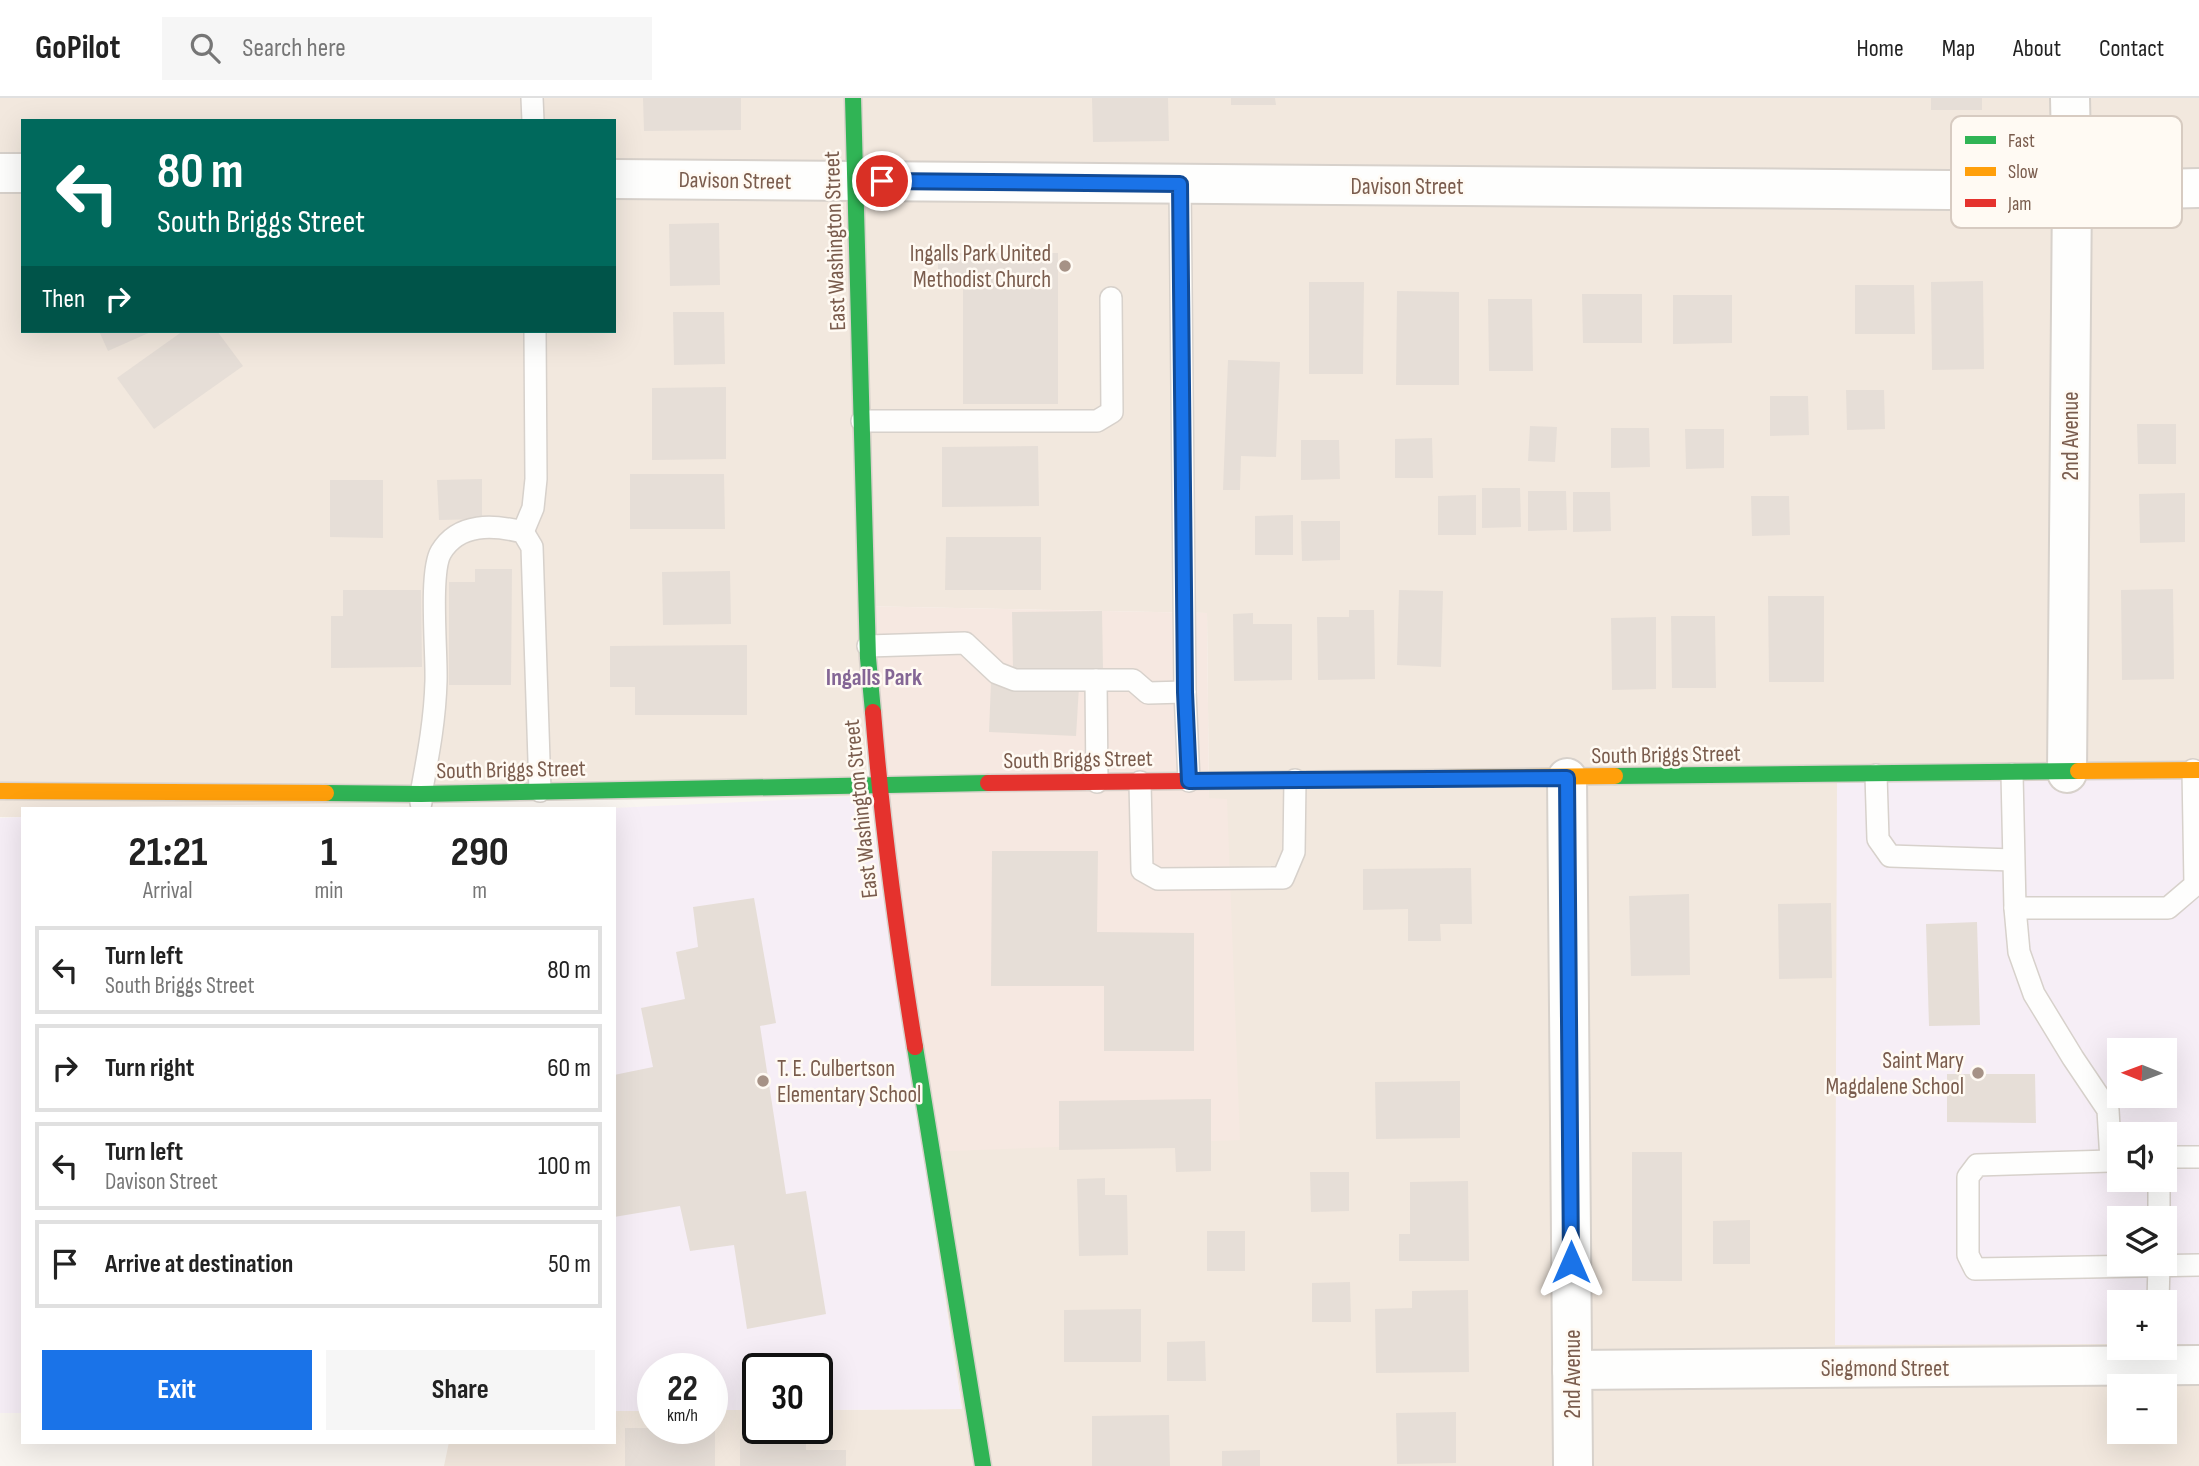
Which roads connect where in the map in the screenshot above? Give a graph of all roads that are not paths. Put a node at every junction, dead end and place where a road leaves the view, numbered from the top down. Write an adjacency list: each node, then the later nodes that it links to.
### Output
1 (532, 98): 5 (lane)
2 (853, 98): 9 (street, East Washington Street)
3 (2070, 98): 4 (street, 2nd Avenue)
4 (2070, 116)
5 (533, 119)
6 (0, 173): 7 (street)
7 (21, 173)
8 (616, 179): 9 (street, Davison Street)
9 (855, 181): 10 (street, Davison Street); 15 (street, East Washington Street)
10 (1180, 184): 11 (street, Davison Street); 19 (lane)
11 (1951, 190)
12 (2072, 228): 21 (street, 2nd Avenue)
13 (1111, 298): 15 (lane)
14 (535, 333): 16 (lane)
15 (862, 421): 17 (street, East Washington Street)
16 (523, 532): 31 (lane); 32 (lane)
17 (869, 646): 18 (lane); 29 (street, East Washington Street)
18 (1096, 680): 19 (lane); 27 (lane)
19 (1185, 692): 26 (lane)
20 (2196, 770): 21 (street, South Briggs Street); 34 (lane)
21 (2067, 773): 22 (street, South Briggs Street)
22 (2012, 774): 23 (street, South Briggs Street); 33 (lane)
23 (1876, 775): 24 (street, South Briggs Street); 33 (lane)
24 (1567, 778): 25 (street, South Briggs Street); 45 (street, 2nd Avenue)
25 (1296, 780): 26 (street, South Briggs Street); 28 (lane)
26 (1189, 781): 28 (street, South Briggs Street)
27 (1097, 782): 28 (street, South Briggs Street); 29 (street, South Briggs Street)
28 (1140, 782)
29 (879, 784): 31 (street, South Briggs Street); 46 (street, East Washington Street)
30 (0, 791): 32 (street, South Briggs Street)
31 (540, 791): 32 (street, South Briggs Street)
32 (421, 801)
33 (2013, 860): 34 (lane)
34 (2015, 908): 35 (lane)
35 (2110, 1122)
36 (2177, 1157): 37 (lane)
37 (2199, 1157)
38 (2107, 1160): 41 (lane)
39 (2177, 1265): 40 (lane)
40 (2199, 1265)
41 (2107, 1266)
42 (2107, 1357): 45 (street, Siegmond Street)
43 (2176, 1360): 44 (street, Siegmond Street)
44 (2199, 1365)
45 (1572, 1370): 47 (street, 2nd Avenue)
46 (983, 1466)
47 (1573, 1466)

